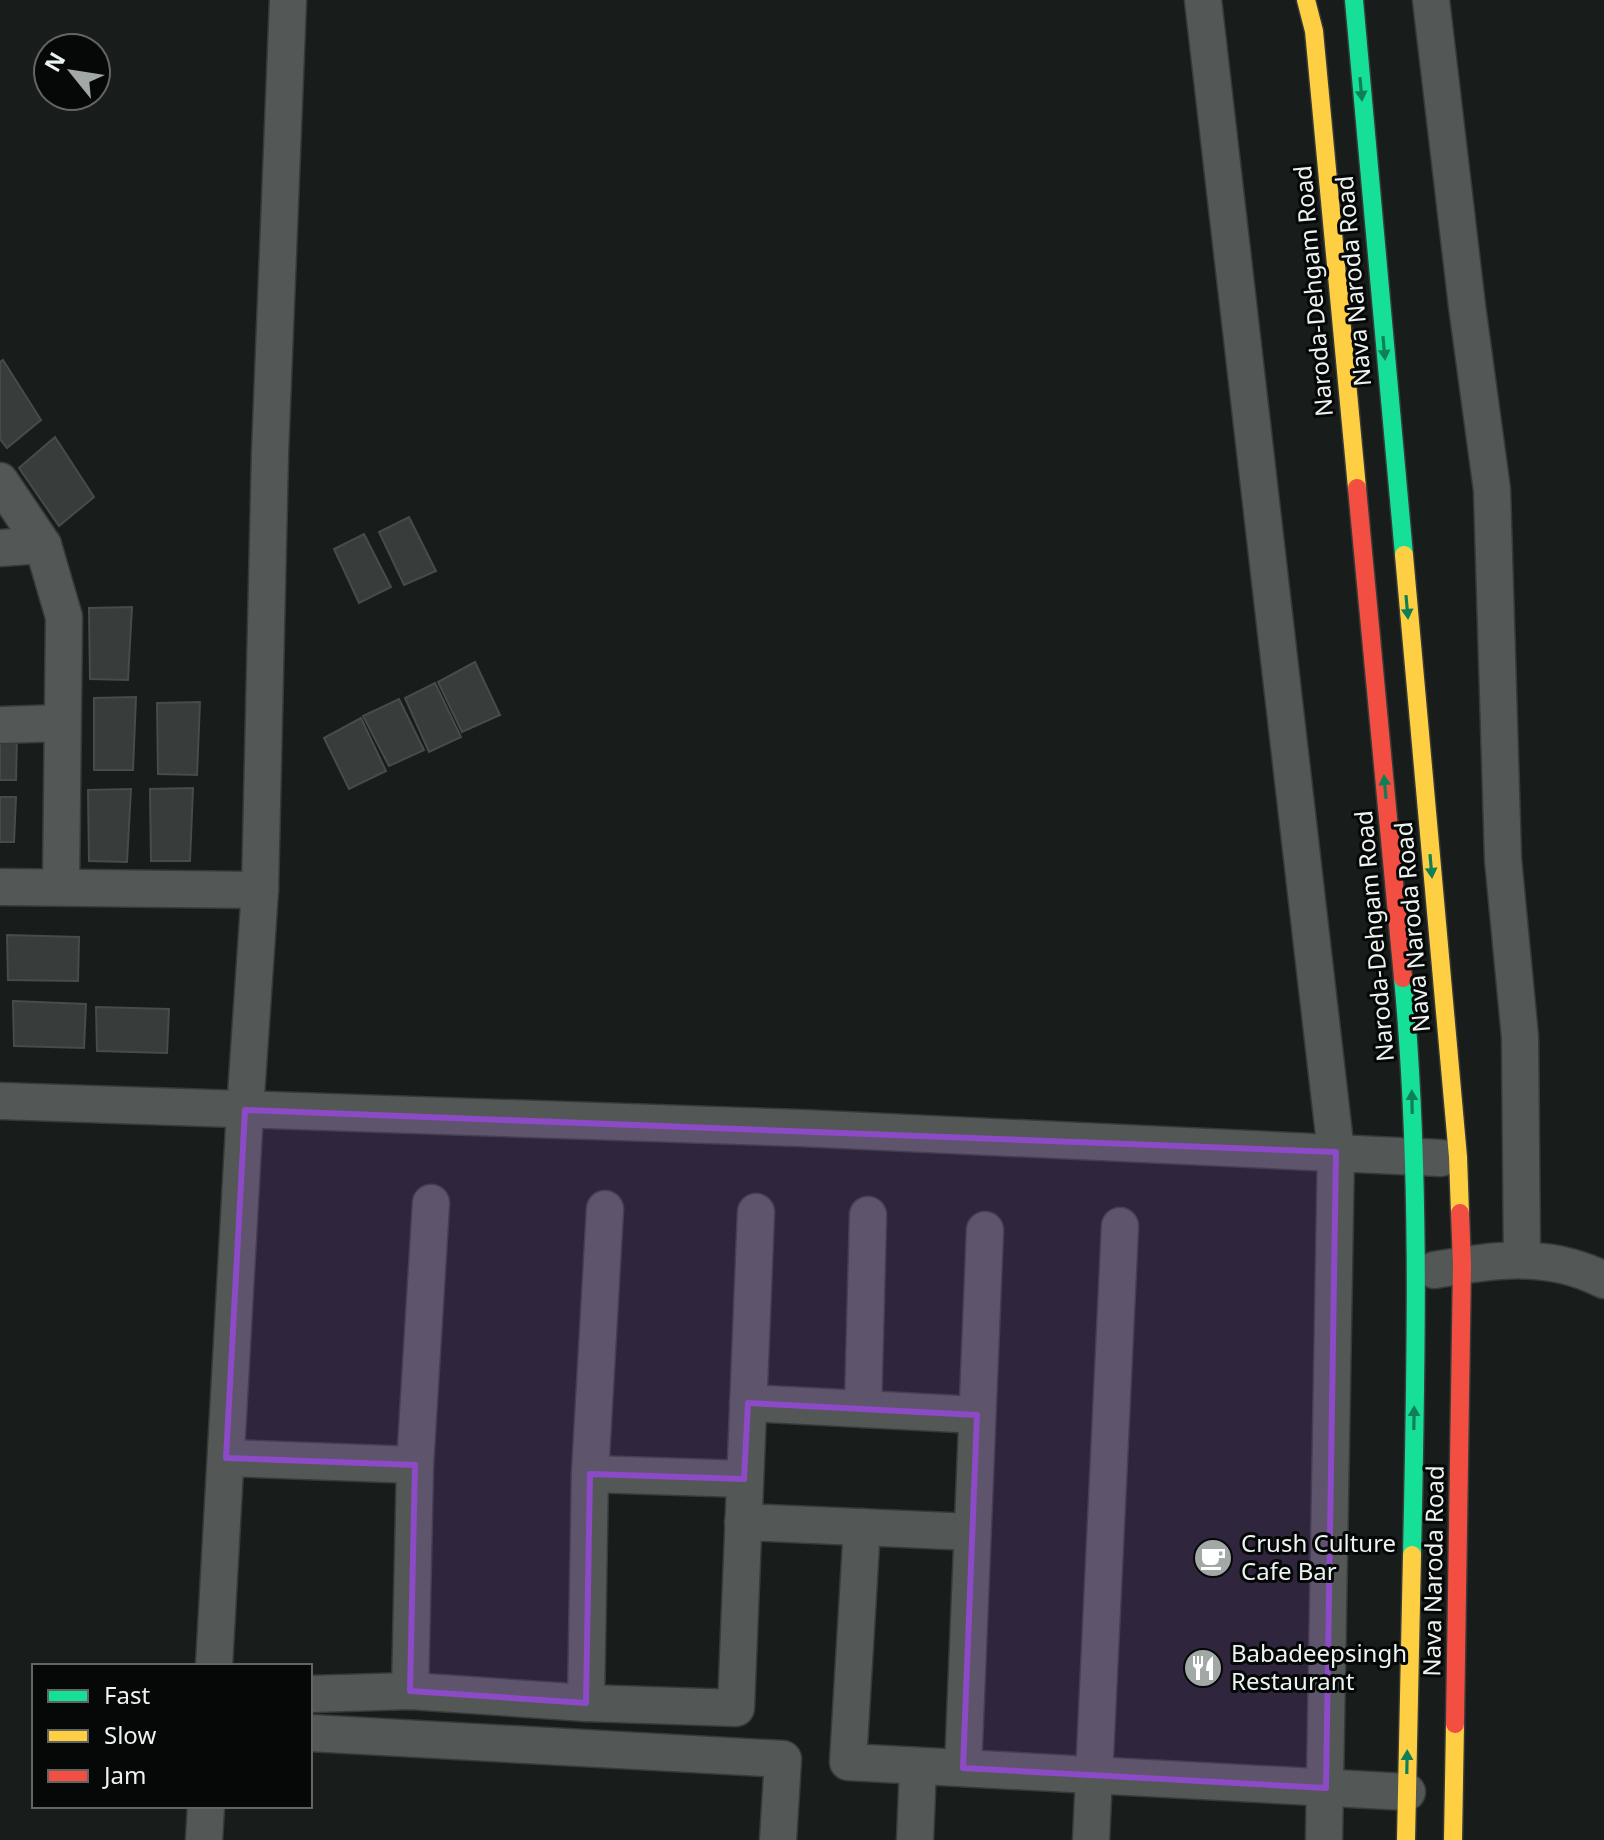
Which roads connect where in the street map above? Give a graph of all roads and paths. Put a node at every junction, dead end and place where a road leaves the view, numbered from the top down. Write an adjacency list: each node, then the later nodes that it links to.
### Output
1 (288, 0): 13 (street)
2 (1203, 0): 16 (street)
3 (1306, 0): 18 (main road, Naroda-Dehgam Road, one-way to 3)
4 (1431, 0): 25 (street)
5 (1354, 6): 17 (main road, Nava Naroda Road, one-way to 17)
6 (0, 481): 7 (street)
7 (43, 545): 8 (street); 9 (street)
8 (0, 548)
9 (62, 723): 10 (street); 11 (street)
10 (0, 725)
11 (61, 886): 12 (street); 13 (street)
12 (0, 887)
13 (260, 890): 15 (street)
14 (0, 1101): 15 (street)
15 (245, 1110): 16 (street); 32 (street)
16 (1336, 1152): 18 (street); 47 (street)
17 (1458, 1157): 18 (street); 26 (main road, Nava Naroda Road)
18 (1413, 1158): 27 (main road, Naroda-Dehgam Road)
19 (431, 1203): 33 (street)
20 (605, 1209): 34 (street)
21 (756, 1212): 29 (street)
22 (868, 1215): 30 (street)
23 (1120, 1226): 46 (street)
24 (985, 1230): 31 (street)
25 (1522, 1259): 26 (street); 28 (street)
26 (1462, 1265): 27 (street); 56 (main road, Nava Naroda Road)
27 (1416, 1273): 48 (main road, Naroda-Dehgam Road, one-way to 27)
28 (1604, 1280)
29 (748, 1403): 30 (street); 35 (street)
30 (863, 1409): 31 (street)
31 (977, 1415): 38 (street)
32 (226, 1458): 33 (street); 39 (street)
33 (415, 1465): 40 (street)
34 (590, 1474): 35 (street); 42 (street)
35 (744, 1479): 36 (street)
36 (743, 1522): 37 (street); 42 (street)
37 (862, 1527): 38 (street); 44 (street)
38 (972, 1532): 45 (street)
39 (214, 1664)
40 (410, 1691): 41 (street); 42 (street)
41 (312, 1694)
42 (586, 1703)
43 (312, 1733): 51 (street)
44 (918, 1766): 45 (street); 52 (street)
45 (963, 1768): 46 (street)
46 (1093, 1775): 47 (street); 53 (street)
47 (1326, 1788): 48 (street); 54 (street)
48 (1407, 1792): 55 (main road, Naroda-Dehgam Road)
49 (206, 1808): 50 (street)
50 (204, 1840)
51 (778, 1840)
52 (915, 1840)
53 (1091, 1840)
54 (1324, 1840)
55 (1406, 1840)
56 (1453, 1840)

